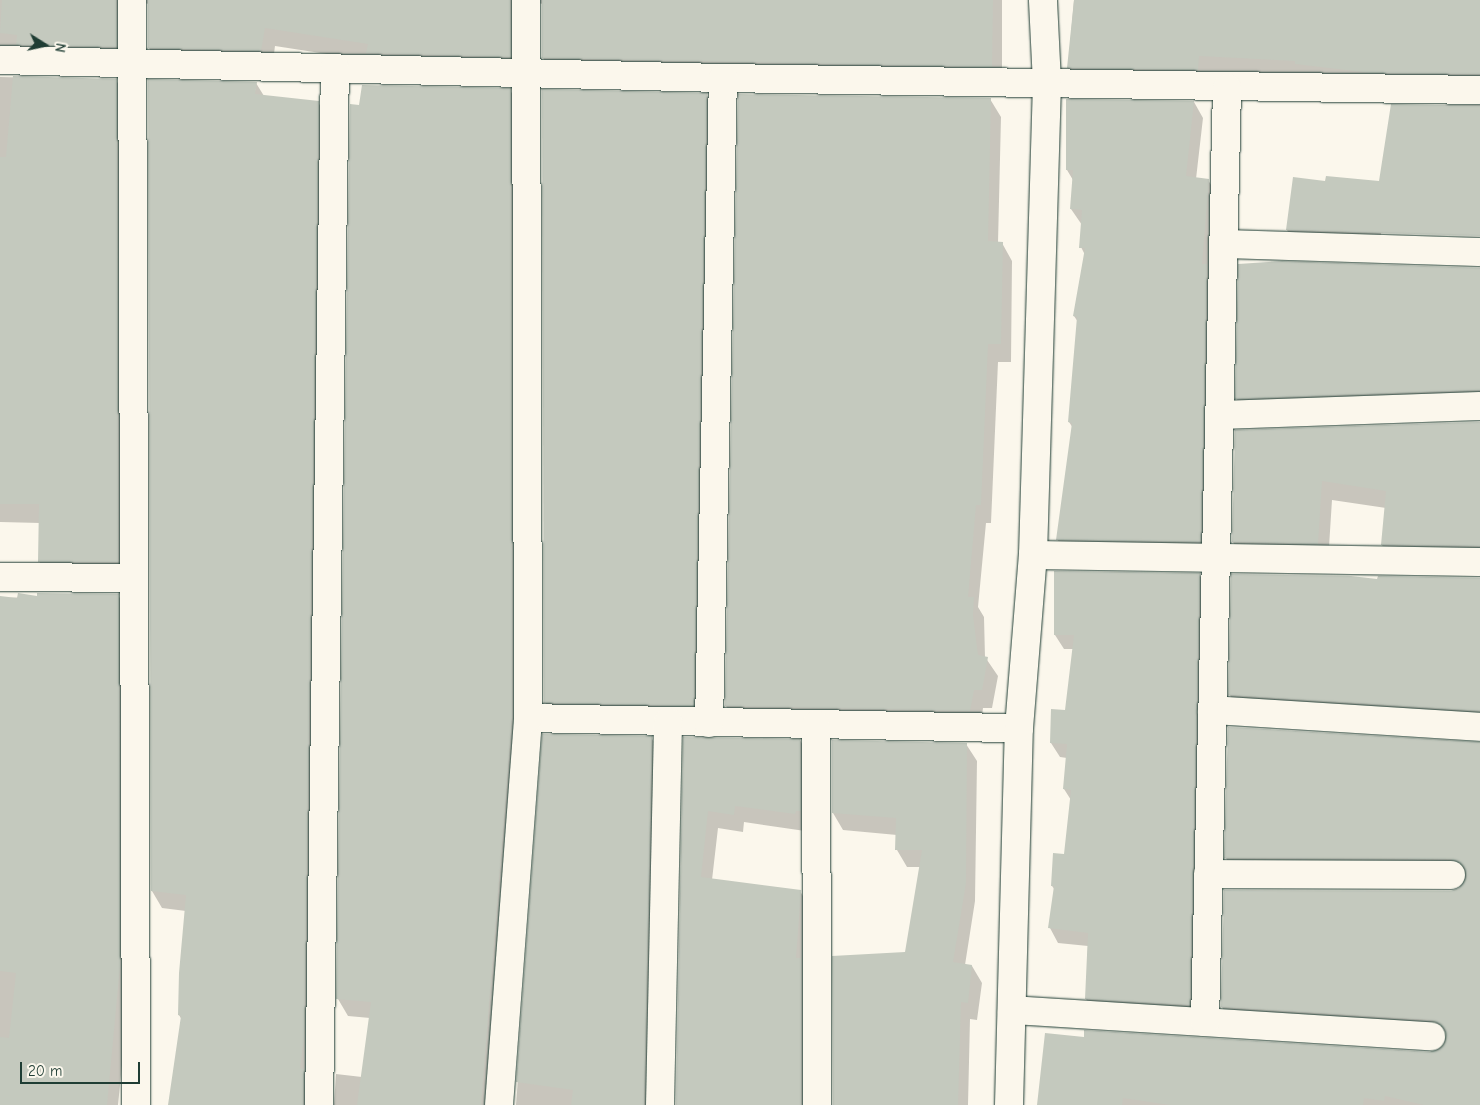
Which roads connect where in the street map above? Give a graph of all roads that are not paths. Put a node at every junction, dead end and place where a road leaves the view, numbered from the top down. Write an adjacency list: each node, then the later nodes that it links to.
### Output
1 (132, 0): 5 (street)
2 (526, 0): 7 (street)
3 (1043, 0): 9 (street)
4 (0, 60): 5 (street)
5 (132, 63): 6 (street); 20 (street)
6 (334, 68): 7 (street); 34 (street)
7 (528, 74): 8 (street); 22 (street)
8 (723, 78): 9 (street); 24 (street)
9 (1047, 83): 10 (street); 16 (street)
10 (1227, 88): 11 (street); 12 (street)
11 (1480, 90)
12 (1224, 244): 13 (street); 15 (street)
13 (1480, 252)
14 (1480, 406): 15 (street)
15 (1220, 415): 17 (street)
16 (1033, 555): 17 (street); 27 (street)
17 (1216, 556): 18 (street); 21 (street)
18 (1480, 562)
19 (0, 577): 20 (street)
20 (134, 578): 33 (street)
21 (1212, 710): 26 (street); 28 (street)
22 (528, 718): 23 (street); 35 (street)
23 (668, 722): 24 (street); 36 (street)
24 (709, 723): 25 (street)
25 (816, 725): 27 (street); 37 (street)
26 (1480, 727)
27 (1019, 728): 30 (street)
28 (1208, 874): 29 (street); 31 (street)
29 (1451, 875)
30 (1012, 1010): 31 (street); 38 (street)
31 (1205, 1022): 32 (street)
32 (1431, 1036)
33 (136, 1105)
34 (319, 1105)
35 (499, 1105)
36 (660, 1105)
37 (817, 1105)
38 (1009, 1105)

